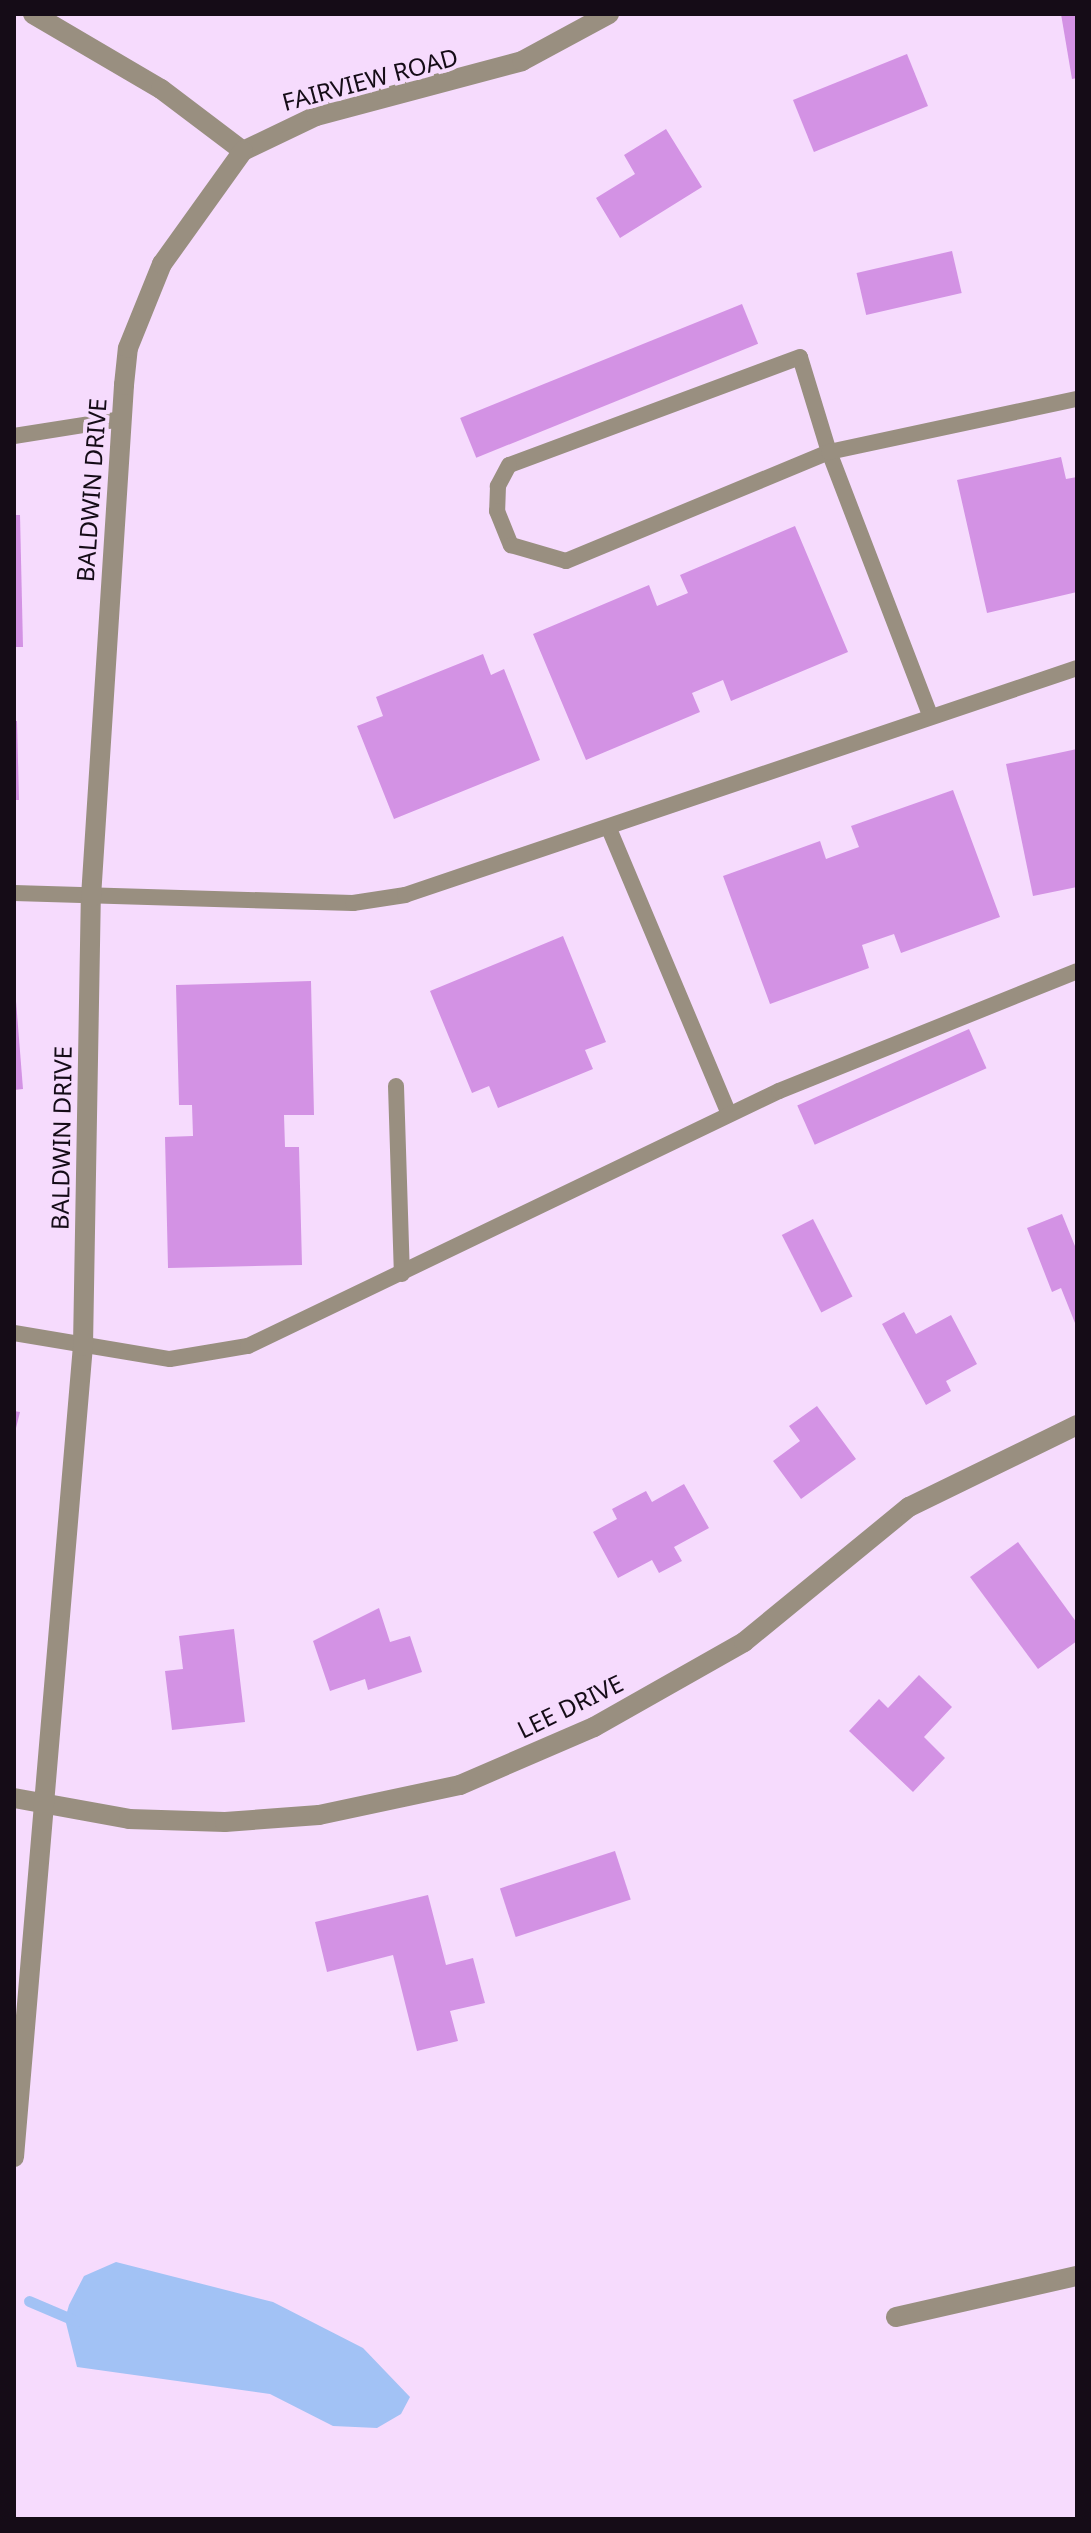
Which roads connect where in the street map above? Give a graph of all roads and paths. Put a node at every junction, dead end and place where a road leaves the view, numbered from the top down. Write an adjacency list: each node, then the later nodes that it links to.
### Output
1 (33, 14): 3 (street)
2 (609, 14): 3 (street, FAIRVIEW ROAD)
3 (243, 151): 5 (street, BALDWIN DRIVE)
4 (1077, 399): 7 (lane)
5 (121, 419): 6 (lane); 12 (street, BALDWIN DRIVE)
6 (14, 436)
7 (829, 452): 7 (lane); 9 (lane)
8 (1077, 668): 9 (lane)
9 (930, 715): 10 (lane)
10 (610, 831): 12 (lane); 15 (lane)
11 (14, 893): 12 (lane)
12 (91, 897): 18 (street, BALDWIN DRIVE)
13 (1077, 971): 15 (lane)
14 (396, 1086): 16 (lane)
15 (729, 1114): 16 (lane)
16 (402, 1274): 18 (lane)
17 (14, 1333): 18 (lane)
18 (83, 1346): 21 (street, BALDWIN DRIVE)
19 (1077, 1425): 21 (street, LEE DRIVE)
20 (14, 1798): 21 (street, LEE DRIVE)
21 (47, 1809): 22 (street, BALDWIN DRIVE)
22 (14, 2157)
23 (1077, 2276): 24 (street)
24 (896, 2317)

